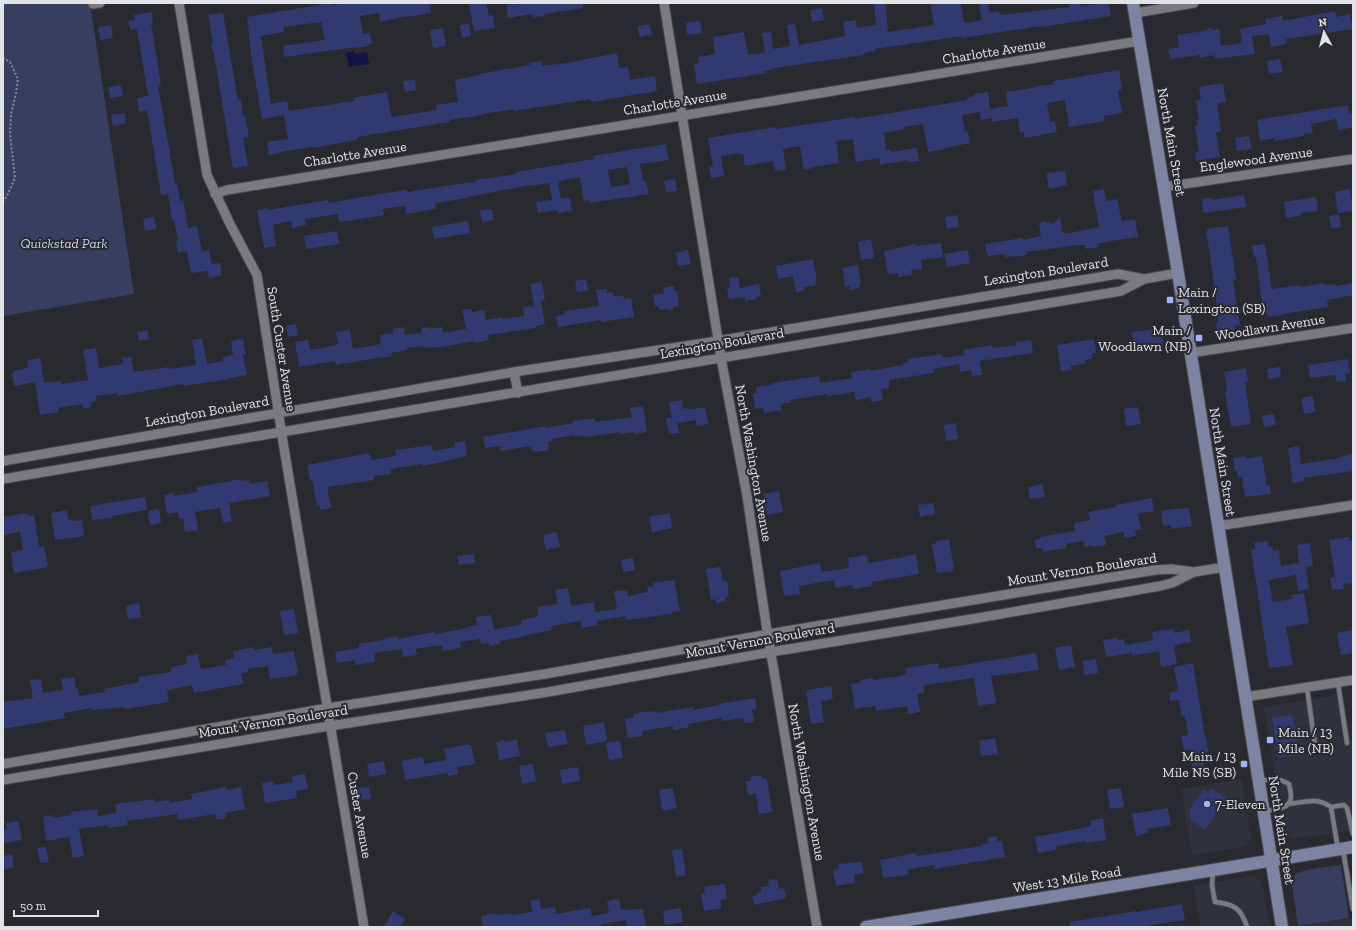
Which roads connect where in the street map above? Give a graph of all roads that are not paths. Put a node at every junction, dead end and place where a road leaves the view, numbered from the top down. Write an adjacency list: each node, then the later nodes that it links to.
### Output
1 (179, 3): 9 (street, South Custer Avenue)
2 (664, 3): 6 (street, North Washington Avenue)
3 (1194, 3): 4 (street)
4 (1134, 8): 5 (main road, North Main Street)
5 (1139, 41): 6 (street, Charlotte Avenue); 8 (main road, North Main Street)
6 (681, 115): 9 (street, Charlotte Avenue); 15 (street, North Washington Avenue)
7 (1353, 159): 8 (street, Englewood Avenue)
8 (1164, 187): 10 (main road, North Main Street)
9 (215, 194): 20 (street, South Custer Avenue)
10 (1178, 273): 11 (street, Lexington Boulevard); 16 (main road, North Main Street)
11 (1144, 279): 12 (street, Lexington Boulevard); 13 (street, Lexington Boulevard)
12 (929, 305): 13 (street); 15 (street, Lexington Boulevard)
13 (932, 323): 17 (street, Lexington Boulevard)
14 (1353, 328): 16 (street, Woodlawn Avenue)
15 (718, 340): 17 (street, North Washington Avenue); 18 (street, Lexington Boulevard)
16 (1190, 353): 27 (main road, North Main Street)
17 (721, 358): 19 (street, Lexington Boulevard); 32 (street, North Washington Avenue)
18 (514, 372): 19 (street); 20 (street, Lexington Boulevard)
19 (518, 393): 21 (street, Lexington Boulevard)
20 (278, 413): 21 (street, South Custer Avenue); 22 (street, Lexington Boulevard)
21 (281, 432): 24 (street, Lexington Boulevard); 40 (street, South Custer Avenue)
22 (69, 450): 23 (street, Lexington Boulevard); 24 (street)
23 (3, 461)
24 (72, 467): 25 (street, Lexington Boulevard)
25 (3, 479)
26 (1353, 505): 27 (street)
27 (1218, 526): 28 (main road, North Main Street)
28 (1225, 567): 29 (street, Mount Vernon Boulevard); 39 (main road, North Main Street)
29 (1194, 572): 30 (street, Mount Vernon Boulevard); 31 (street, Mount Vernon Boulevard)
30 (975, 601): 31 (street); 32 (street, Mount Vernon Boulevard)
31 (978, 618): 33 (street, Mount Vernon Boulevard)
32 (768, 635): 33 (street, North Washington Avenue); 34 (street, Mount Vernon Boulevard)
33 (771, 652): 38 (street, Mount Vernon Boulevard); 56 (street, North Washington Avenue)
34 (545, 674): 38 (street); 40 (street, Mount Vernon Boulevard)
35 (1353, 680): 36 (street)
36 (1338, 683): 37 (street); 42 (lane)
37 (1307, 688): 39 (street); 43 (lane)
38 (548, 692): 41 (street, Mount Vernon Boulevard)
39 (1245, 697): 46 (main road, North Main Street)
40 (328, 708): 41 (street, Custer Avenue); 44 (street, Mount Vernon Boulevard)
41 (331, 726): 45 (street, Mount Vernon Boulevard); 55 (street, Custer Avenue)
42 (1347, 743)
43 (1315, 745)
44 (3, 764)
45 (3, 780)
46 (1259, 781): 47 (lane); 49 (main road, North Main Street)
47 (1289, 804): 48 (lane); 49 (lane)
48 (1331, 807): 50 (lane); 51 (lane)
49 (1264, 812): 52 (main road, North Main Street)
50 (1353, 834)
51 (1345, 848): 52 (main road, West 13 Mile Road); 54 (lane)
52 (1272, 860): 53 (main road, West 13 Mile Road); 59 (main road, North Main Street)
53 (1213, 869): 57 (main road, West 13 Mile Road); 58 (lane)
54 (1353, 909)
55 (364, 927)
56 (817, 927)
57 (866, 927)
58 (1247, 927)
59 (1282, 927)

